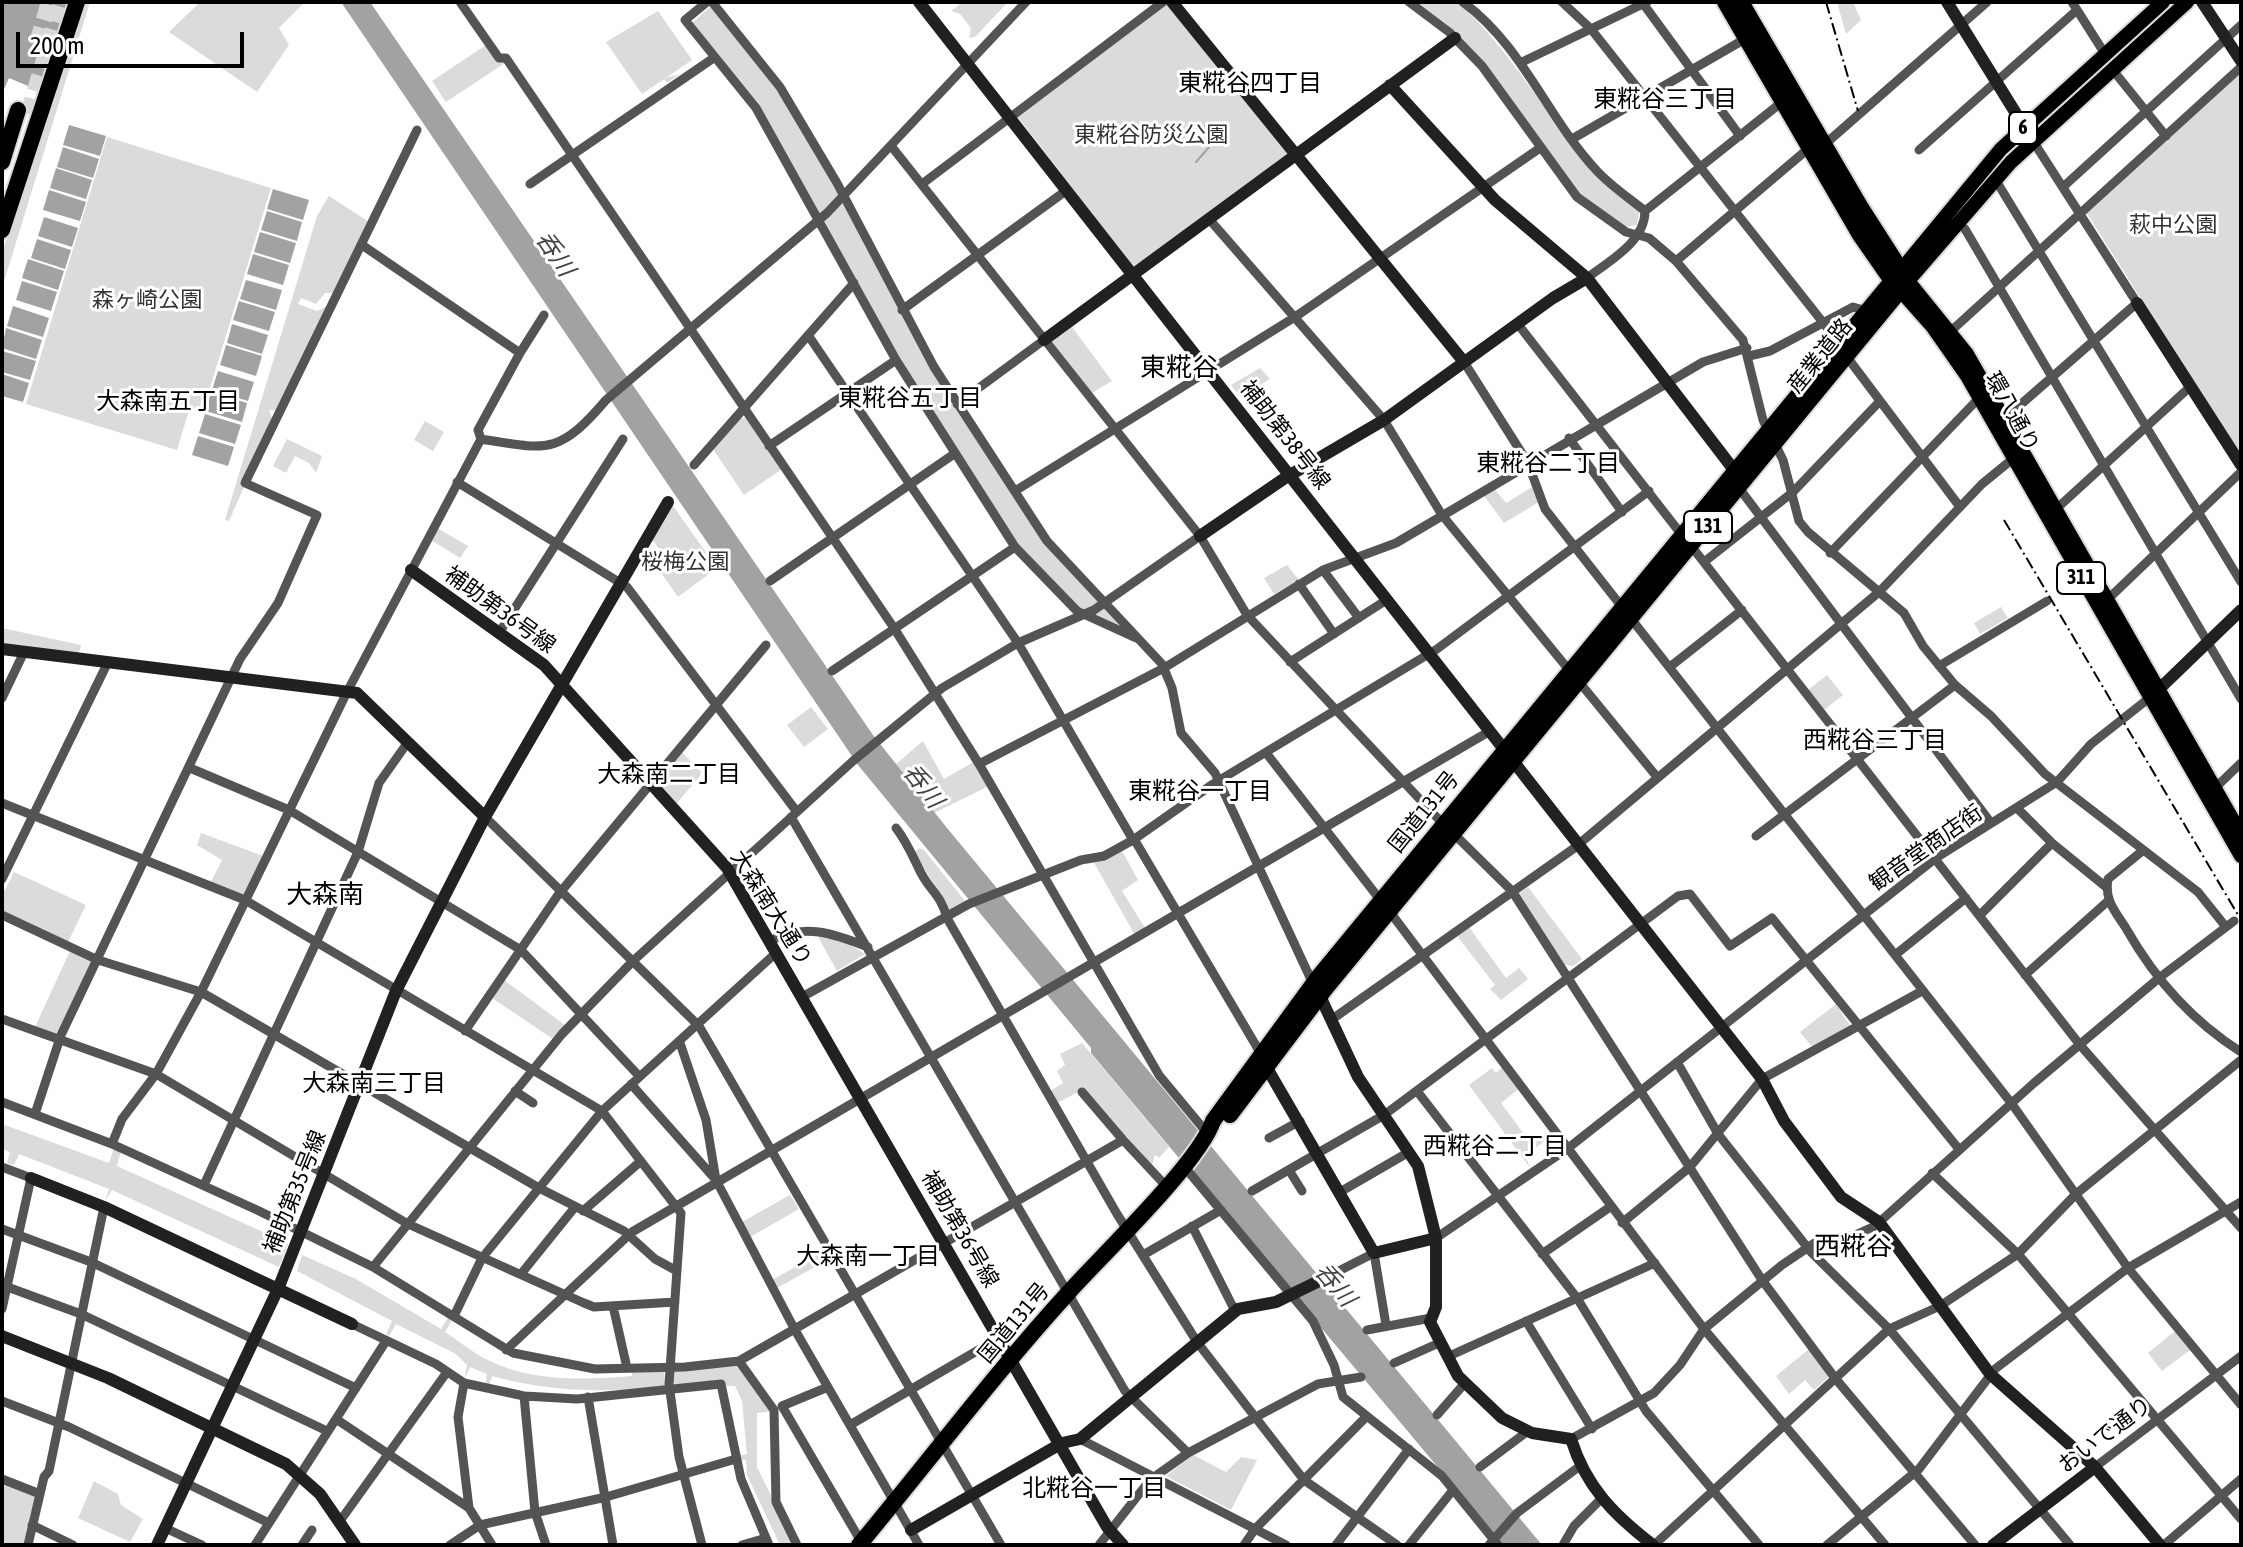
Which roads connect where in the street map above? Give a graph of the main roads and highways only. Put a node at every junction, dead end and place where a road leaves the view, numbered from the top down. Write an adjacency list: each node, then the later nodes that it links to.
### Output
1 (77, 2): 9 (highway)
2 (1725, 2): 6 (highway, 環八通り)
3 (1741, 2): 6 (highway, 環八通り)
4 (2163, 2): 10 (main road, 産業道路 / 6)
5 (2187, 2): 10 (main road, 産業道路 / 6)
6 (1816, 147): 10 (highway, 環八通り)
7 (2, 162): 8 (highway)
8 (2, 197)
9 (2, 230)
10 (1900, 281): 11 (highway, 産業道路 / 131); 11 (highway, 産業道路 / 131); 12 (main road, 環八通り / 311); 12 (main road, 環八通り / 311)
11 (1844, 351): 13 (highway, 産業道路 / 131); 13 (highway, 産業道路 / 131)
12 (2017, 456): 14 (main road, 環八通り / 311); 14 (main road, 環八通り / 311)
13 (1686, 540): 15 (highway, 産業道路 / 131)
14 (2153, 694): 16 (main road, 環八通り / 311); 17 (main road, 環八通り / 311)
15 (1509, 756): 18 (highway, 国道131号 / 131)
16 (2241, 834)
17 (2241, 856)
18 (861, 1544)

